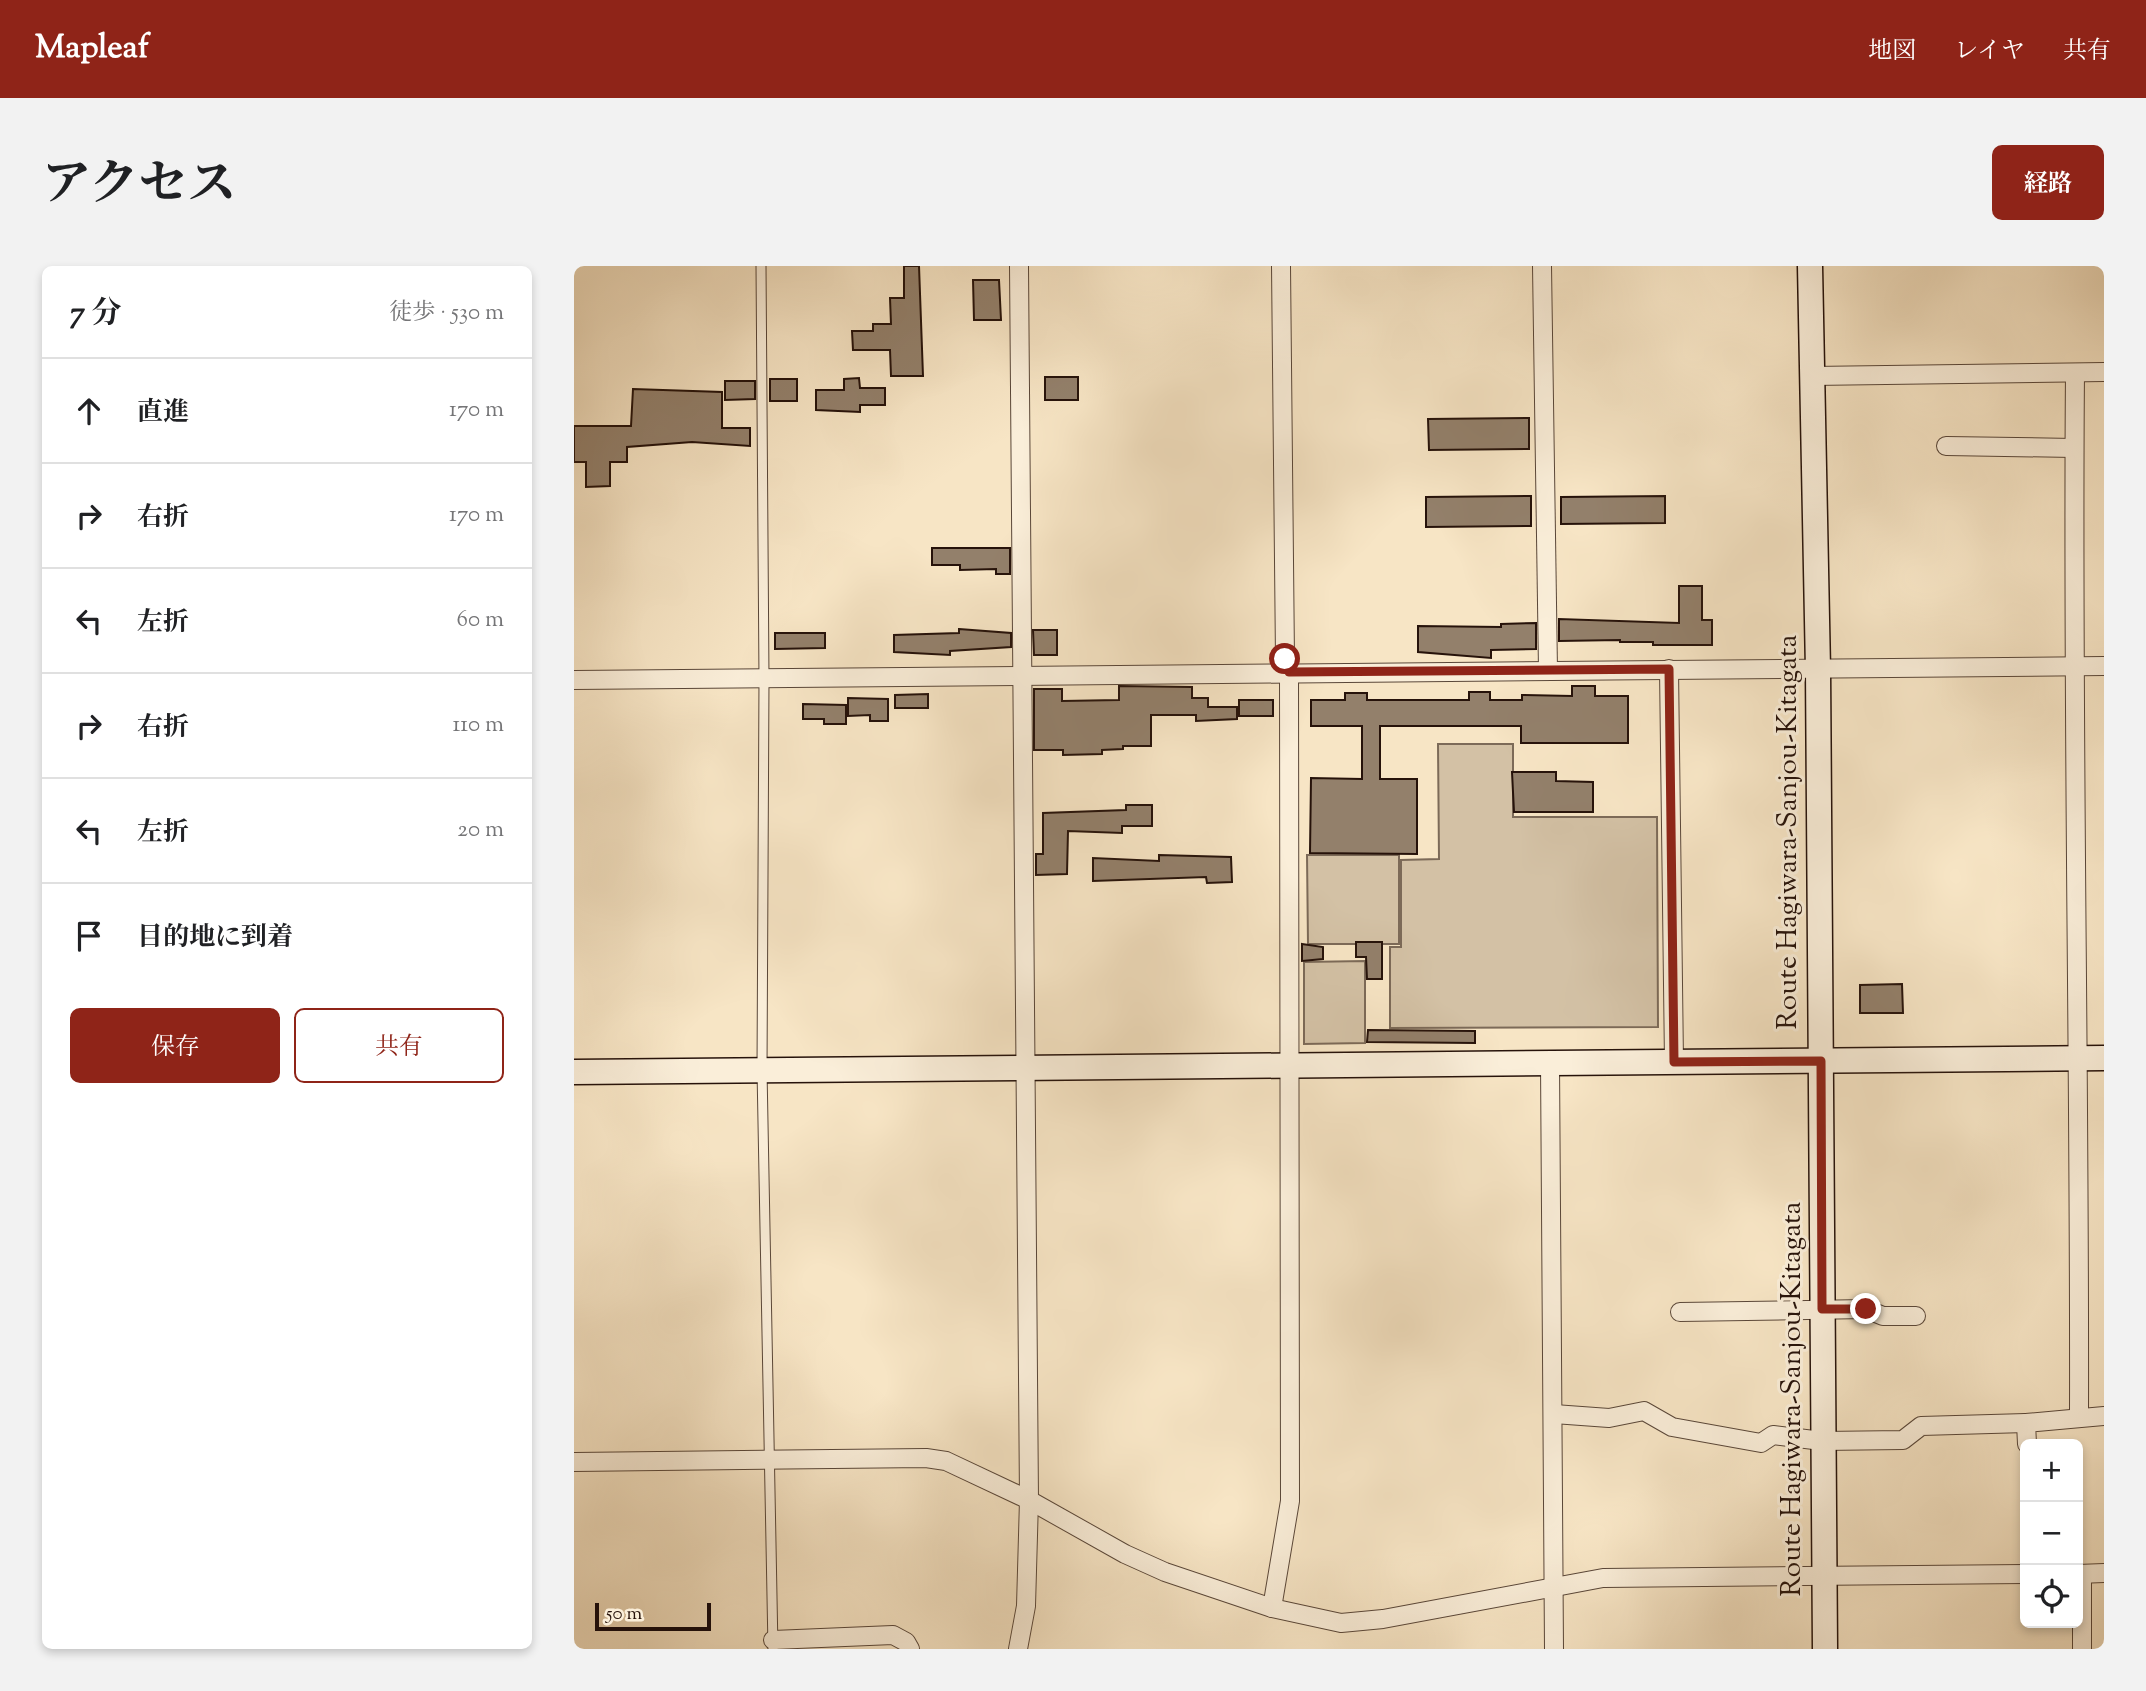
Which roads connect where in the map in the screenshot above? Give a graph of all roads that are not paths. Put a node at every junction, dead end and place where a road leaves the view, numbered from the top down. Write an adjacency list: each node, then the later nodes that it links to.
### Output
1 (761, 266): 18 (lane)
2 (1019, 266): 17 (street)
3 (1281, 266): 16 (street)
4 (1542, 266): 14 (street)
5 (1810, 266): 8 (street, Route Hagiwara-Sanjou-Kitagata)
6 (2104, 372): 7 (street)
7 (2074, 373): 8 (street); 10 (street)
8 (1812, 376): 15 (street, Route Hagiwara-Sanjou-Kitagata)
9 (1946, 446): 10 (street)
10 (2074, 448): 12 (street)
11 (2104, 666): 12 (street)
12 (2077, 667): 15 (street); 20 (street)
13 (1669, 669): 14 (street); 15 (street); 22 (street)
14 (1548, 670): 16 (street)
15 (1818, 670): 21 (street, Route Hagiwara-Sanjou-Kitagata)
16 (1289, 672): 17 (street); 24 (street)
17 (1022, 677): 18 (street); 25 (street)
18 (764, 679): 19 (street); 26 (lane)
19 (574, 680)
20 (2092, 1058): 21 (street); 32 (street)
21 (1821, 1061): 22 (street); 28 (street, Route Hagiwara-Sanjou-Kitagata)
22 (1674, 1062): 23 (street)
23 (1550, 1063): 24 (street); 31 (street)
24 (1291, 1066): 25 (street); 45 (street)
25 (1026, 1068): 26 (street); 39 (street)
26 (762, 1070): 27 (street); 37 (lane)
27 (574, 1072)
28 (1822, 1309): 29 (street); 30 (street); 36 (street, Route Hagiwara-Sanjou-Kitagata)
29 (1680, 1312)
30 (1916, 1316)
31 (1554, 1413): 36 (street); 44 (street)
32 (2079, 1416): 33 (street); 34 (street)
33 (2104, 1416)
34 (2026, 1423): 35 (street); 36 (street)
35 (2027, 1439)
36 (1822, 1441): 43 (street, Route Hagiwara-Sanjou-Kitagata)
37 (770, 1460): 38 (street); 39 (street); 47 (lane)
38 (574, 1462)
39 (1029, 1500): 45 (street); 49 (street)
40 (2104, 1573): 42 (street)
41 (2020, 1574): 43 (street)
42 (2083, 1574)
43 (1824, 1575): 44 (street); 51 (street, Route Hagiwara-Sanjou-Kitagata)
44 (1553, 1586): 45 (street); 50 (street)
45 (1272, 1608)
46 (2081, 1628): 52 (street)
47 (773, 1645): 48 (street)
48 (910, 1649)
49 (1018, 1649)
50 (1554, 1649)
51 (1825, 1649)
52 (2082, 1649)

